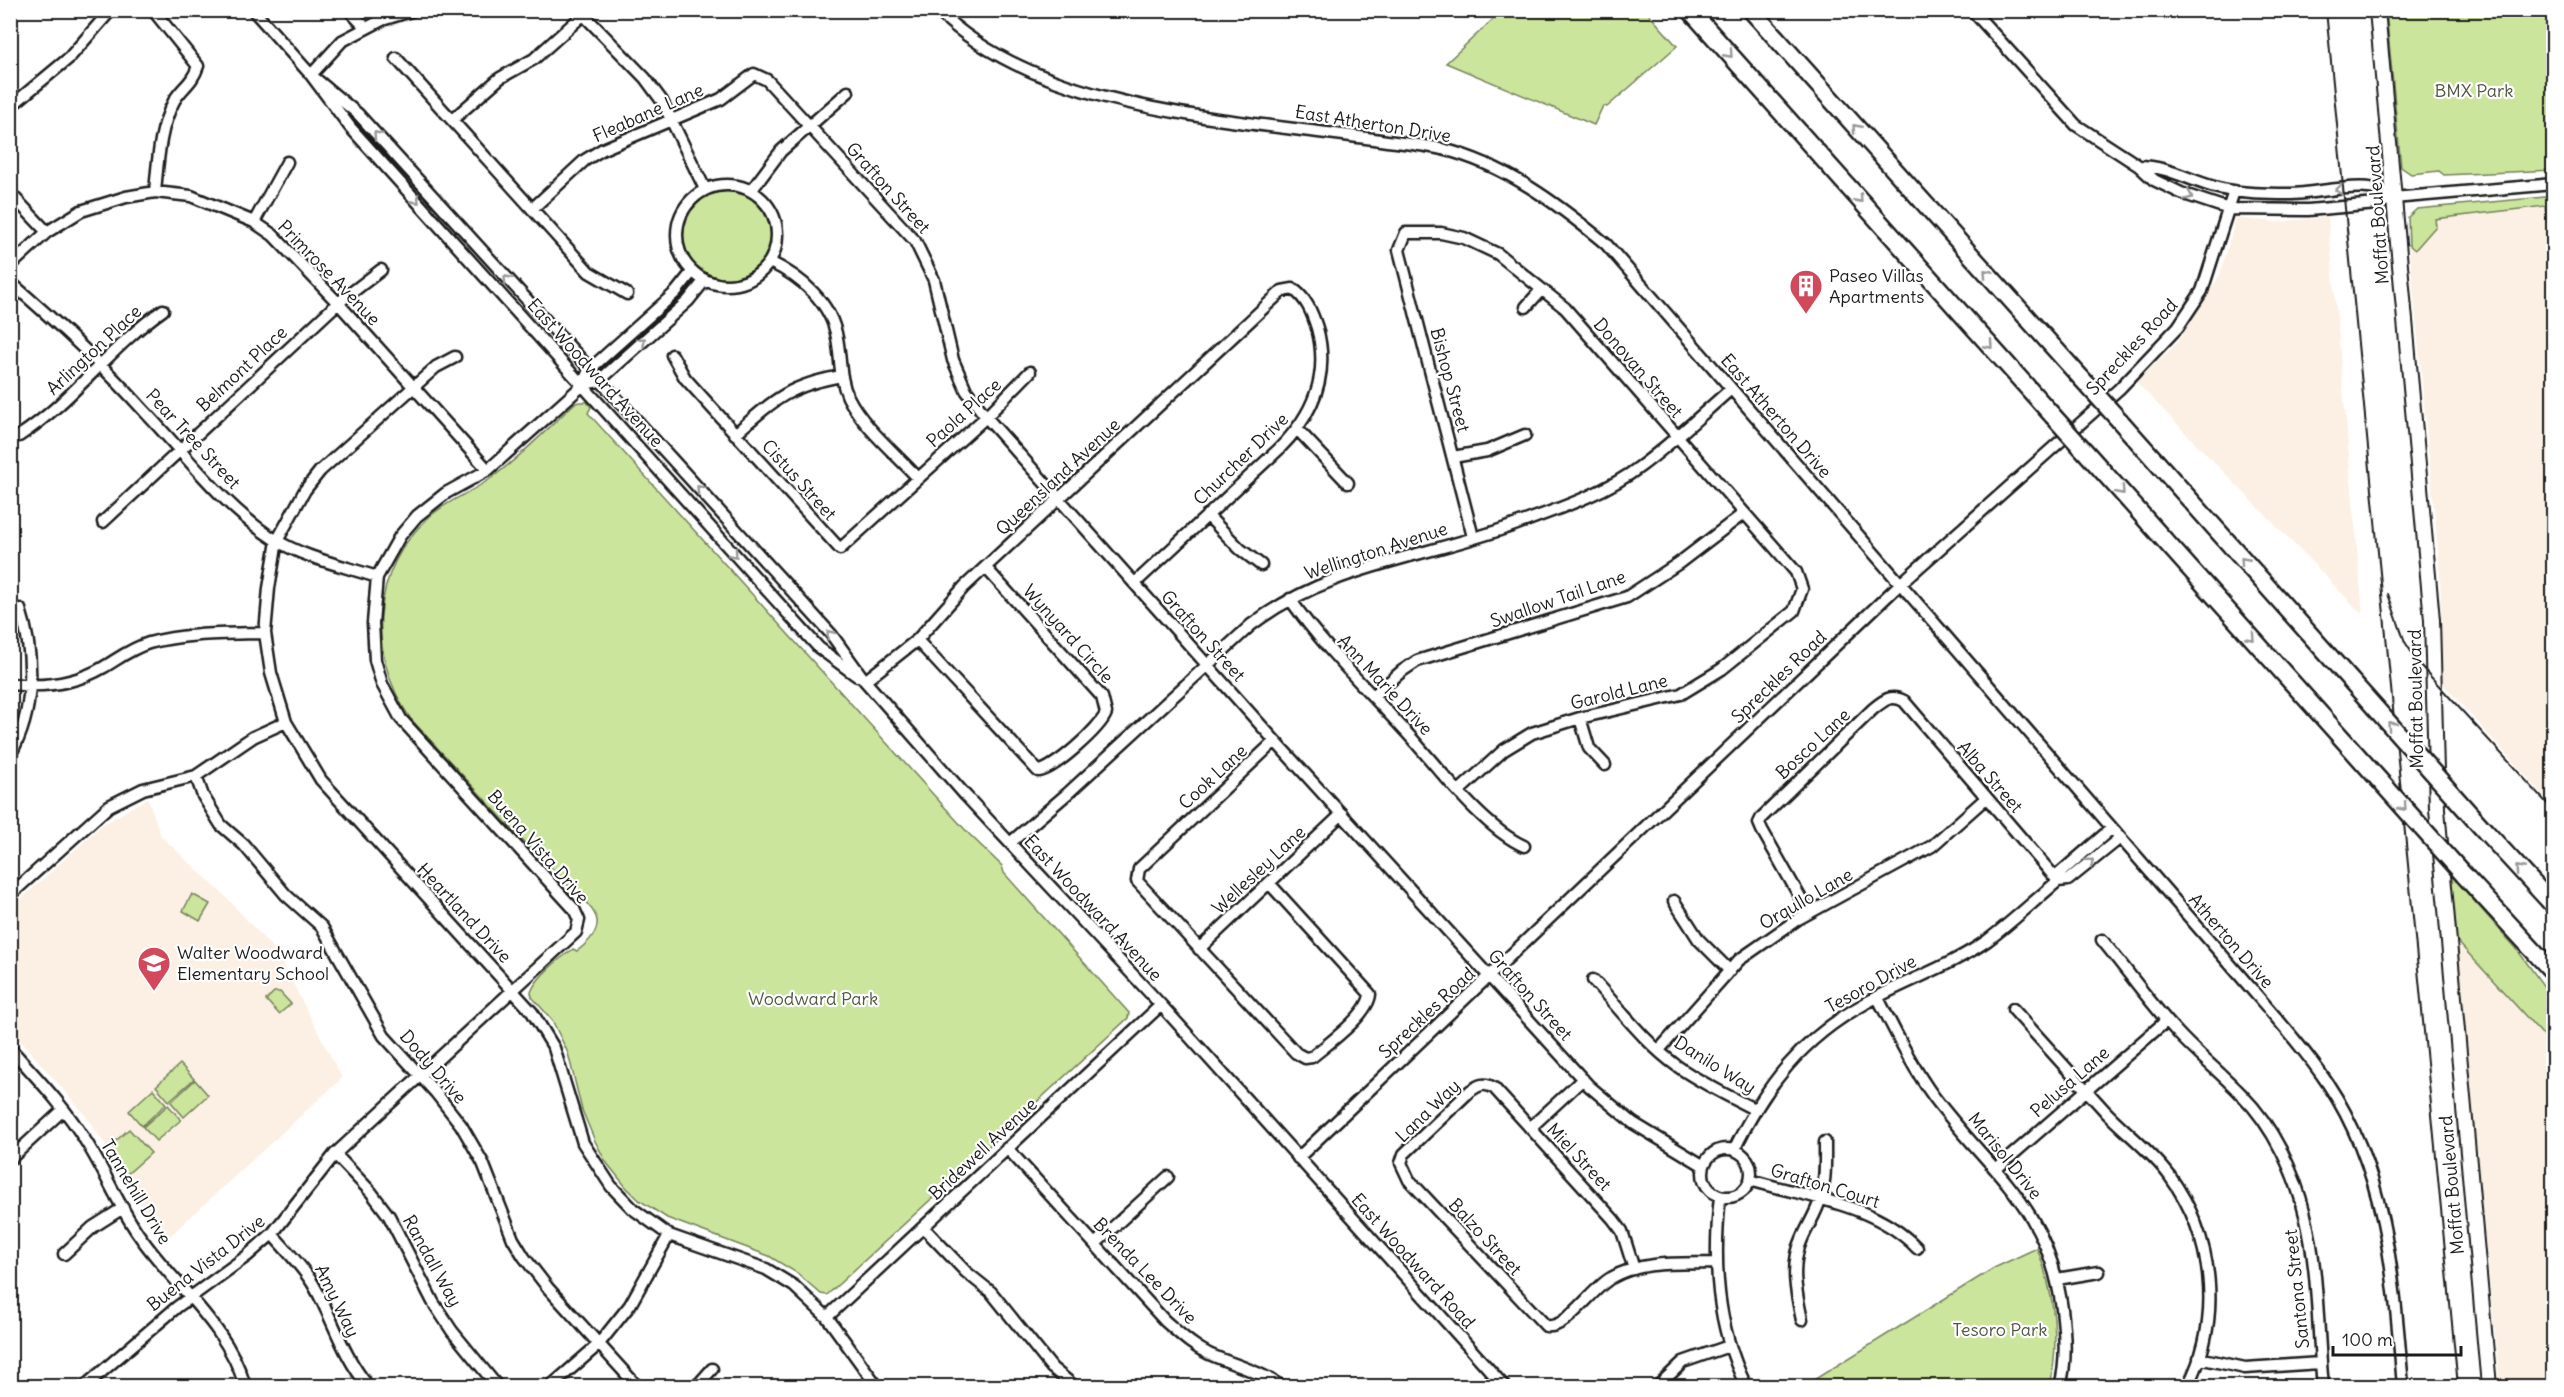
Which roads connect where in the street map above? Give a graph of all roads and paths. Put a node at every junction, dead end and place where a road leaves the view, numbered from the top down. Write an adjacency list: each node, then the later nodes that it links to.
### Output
1 (111, 10): 17 (street)
2 (153, 10): 27 (street)
3 (253, 10): 15 (street, East Woodward Avenue)
4 (350, 10): 12 (street)
5 (414, 10): 12 (street)
6 (937, 10): 56 (street, East Atherton Drive)
7 (1690, 10): 110 (highway, one-way to 110, bridge)
8 (1751, 10): 108 (highway, one-way to 8, bridge)
9 (1972, 10): 22 (street)
10 (2377, 10): 29 (main road, Moffat Boulevard)
11 (581, 13): 18 (street); 19 (street)
12 (366, 28): 15 (street)
13 (396, 58): 18 (street)
14 (754, 74): 19 (street, Fleabane Lane); 20 (street, Grafton Street)
15 (311, 75): 50 (street, East Woodward Avenue, one-way to 15); 54 (street, East Woodward Avenue, one-way to 54)
16 (848, 92): 20 (street)
17 (10, 107)
18 (452, 120): 30 (street)
19 (673, 120): 24 (street); 30 (street, Fleabane Lane)
20 (808, 127): 25 (street); 57 (street, Grafton Street)
21 (287, 162): 32 (street)
22 (2139, 166): 26 (street); 31 (street, one-way to 31)
23 (2553, 184): 29 (street)
24 (705, 189): 25 (street); 38 (street)
25 (751, 191): 35 (street)
26 (2234, 191): 29 (street, one-way to 26); 31 (street, Spreckles Road)
27 (155, 192): 32 (street, Primrose Avenue); 33 (street, Primrose Avenue)
28 (10, 193): 33 (street)
29 (2393, 198): 31 (street); 181 (main road, Moffat Boulevard)
30 (532, 209): 42 (street)
31 (2229, 209): 79 (street, Spreckles Road)
32 (255, 222): 44 (street, Primrose Avenue)
33 (47, 232): 36 (street, Primrose Avenue)
34 (1406, 232): 41 (street, Donovan Street); 64 (street, Bishop Street)
35 (770, 262): 39 (street); 52 (street)
36 (10, 266)
37 (381, 270): 44 (street, Belmont Place)
38 (692, 272): 39 (street); 50 (street, Buena Vista Drive)
39 (705, 280): 53 (street, one-way to 39)
40 (10, 282): 49 (street, Pear Tree Street)
41 (1541, 290): 45 (street); 62 (street, Donovan Street)
42 (627, 294)
43 (1276, 296): 58 (street, Churcher Drive); 68 (street, Queensland Avenue)
44 (338, 303): 55 (street, Primrose Avenue); 63 (street, Belmont Place)
45 (1526, 307)
46 (163, 310): 49 (street, Arlington Place)
47 (672, 355): 59 (street, Cistus Street)
48 (455, 357): 55 (street, Heartland Drive)
49 (101, 364): 61 (street, Arlington Place); 63 (street, Pear Tree Street)
50 (589, 370): 53 (street, East Woodward Avenue); 54 (street, Buena Vista Drive)
51 (1030, 372): 57 (street, Paola Place)
52 (842, 376): 59 (street); 66 (street)
53 (599, 381): 54 (street); 86 (street, East Woodward Avenue, one-way to 53)
54 (584, 384): 65 (street, Buena Vista Drive); 86 (street, East Woodward Avenue, one-way to 86)
55 (414, 388): 65 (street, Primrose Avenue); 73 (street, Heartland Drive)
56 (1731, 389): 62 (street, Wellington Avenue); 79 (street, East Atherton Drive)
57 (986, 417): 66 (street, Paola Place); 68 (street, Grafton Street)
58 (1298, 430): 67 (street); 70 (street, Churcher Drive)
59 (735, 434): 74 (street, Cistus Street)
60 (1525, 435): 64 (street)
61 (19, 436)
62 (1676, 437): 69 (street, Donovan Street); 72 (street, Wellington Avenue)
63 (180, 449): 71 (street, Belmont Place); 73 (street, Pear Tree Street)
64 (1453, 457): 72 (street, Bishop Street)
65 (488, 470): 77 (street, Buena Vista Drive)
66 (917, 477): 74 (street, Paola Place)
67 (1348, 483)
68 (1058, 500): 76 (street, Queensland Avenue); 78 (street, Grafton Street)
69 (1743, 514): 80 (street, Donovan Street); 89 (street, Swallow Tail Lane)
70 (1206, 515): 75 (street); 78 (street, Churcher Drive)
71 (103, 522)
72 (1473, 537): 81 (street, Wellington Avenue)
73 (277, 541): 77 (street, Pear Tree Street); 83 (street, Heartland Drive)
74 (840, 549)
75 (1261, 565)
76 (986, 568): 84 (street, Queensland Avenue); 84 (street, Wynyard Circle)
77 (377, 577): 118 (street, Buena Vista Drive)
78 (1135, 584): 85 (street, Grafton Street)
79 (1899, 585): 100 (street, Atherton Drive); 115 (street, Spreckles Road)
80 (1802, 589): 91 (street, Garold Lane)
81 (1290, 598): 85 (street, Wellington Avenue); 89 (street, Ann Marie Drive)
82 (20, 609): 88 (street)
83 (265, 633): 88 (street); 92 (street, Heartland Drive)
84 (917, 640): 86 (street, Queensland Avenue)
85 (1208, 666): 93 (street, Grafton Street); 102 (street, Wellington Avenue)
86 (865, 681): 102 (street, East Woodward Avenue)
87 (10, 684): 88 (street)
88 (30, 687): 94 (street)
89 (1374, 696): 97 (street, Ann Marie Drive)
90 (1896, 697): 98 (street, Alba Street); 109 (street, Bosco Lane)
91 (1580, 718): 95 (street); 97 (street, Garold Lane)
92 (286, 722): 96 (street); 118 (street, Heartland Drive)
93 (1275, 741): 99 (street, Grafton Street); 112 (street, Cook Lane)
94 (10, 755)
95 (1605, 765)
96 (196, 776): 106 (street); 125 (street, Dody Drive)
97 (1460, 790): 103 (street, Ann Marie Drive)
98 (1986, 798): 104 (street, Alba Street); 109 (street, Orqullo Lane)
99 (1342, 814): 105 (street, Wellesley Lane); 115 (street, Grafton Street)
100 (2112, 828): 101 (street, Atherton Drive); 104 (street, Tesoro Drive)
101 (2120, 838): 104 (street, Tesoro Drive, one-way to 101); 180 (street, Atherton Drive)
102 (1010, 843): 120 (street, East Woodward Avenue)
103 (1524, 846)
104 (2058, 881): 119 (street, Tesoro Drive)
105 (1269, 883): 112 (street, Wellesley Lane); 112 (street)
106 (10, 895)
107 (1674, 901): 113 (street)
108 (2553, 906)
109 (1809, 913): 113 (street, Orqullo Lane)
110 (2518, 935): 114 (highway); 117 (highway)
111 (2102, 940): 122 (street, Santona Street)
112 (1199, 949)
113 (1730, 970): 124 (street, Orqullo Lane)
114 (2553, 974)
115 (1490, 976): 126 (street, Grafton Street); 136 (street, Spreckles Road)
116 (1593, 980): 124 (street, Danilo Way)
117 (2553, 984)
118 (513, 990): 125 (street, Buena Vista Drive); 148 (street, Heartland Drive)
119 (1878, 998): 129 (street, Tesoro Drive); 140 (street, Marisol Drive)
120 (1161, 1005): 133 (street, Bridewell Avenue); 136 (street, East Woodward Avenue)
121 (2013, 1009): 128 (street)
122 (2166, 1021): 128 (street, Pelusa Lane); 162 (street, Santona Street)
123 (10, 1048): 130 (street, Tannehill Drive)
124 (1659, 1050): 129 (street, Danilo Way)
125 (420, 1075): 135 (street, Buena Vista Drive); 159 (street, Dody Drive)
126 (1583, 1079): 131 (street); 139 (street, Grafton Street)
127 (1480, 1085): 131 (street, Miel Street); 138 (street, Lana Way)
128 (2086, 1090): 140 (street, Pelusa Lane); 161 (street)
129 (1754, 1109): 134 (street, Tesoro Drive)
130 (63, 1110): 137 (street); 145 (street, Tannehill Drive)
131 (1530, 1128): 153 (street, Miel Street)
132 (1825, 1142): 144 (street)
133 (1007, 1148): 146 (street, Bridewell Avenue); 149 (street, Brenda Lee Drive)
134 (1734, 1150): 139 (street); 142 (street)
135 (335, 1154): 147 (street, Buena Vista Drive); 168 (street, Randall Way)
136 (1298, 1158): 174 (street, East Woodward Road)
137 (10, 1159)
138 (1401, 1163): 153 (street, Balzo Street)
139 (1704, 1166): 143 (street)
140 (1996, 1169): 155 (street, Marisol Drive)
141 (1168, 1177): 149 (street)
142 (1750, 1180): 143 (street); 144 (street, Grafton Court)
143 (1720, 1196): 152 (street)
144 (1820, 1200): 150 (street, Grafton Court); 158 (street)
145 (123, 1208): 151 (street); 156 (street, Tannehill Drive)
146 (924, 1228): 157 (street, Bridewell Avenue); 172 (street)
147 (272, 1234): 156 (street, Buena Vista Drive); 167 (street, Amy Way)
148 (669, 1235): 157 (street, Heartland Drive); 159 (street)
149 (1095, 1244): 173 (street, Brenda Lee Drive)
150 (1917, 1248)
151 (64, 1254)
152 (1716, 1263): 153 (street); 160 (street)
153 (1634, 1269)
154 (2099, 1272): 155 (street)
155 (2057, 1279): 177 (street, Marisol Drive)
156 (190, 1297): 165 (street, Buena Vista Drive); 166 (street, Tannehill Drive)
157 (827, 1317): 164 (street, Heartland Drive)
158 (1802, 1320)
159 (598, 1345): 169 (street); 170 (street, Dody Drive)
160 (1729, 1346): 175 (street); 176 (street)
161 (2199, 1358): 162 (street); 178 (street)
162 (2320, 1363): 179 (street, Santona Street)
163 (712, 1369): 171 (street)
164 (872, 1385)
165 (85, 1386)
166 (245, 1386)
167 (368, 1386)
168 (497, 1386)
169 (551, 1386)
170 (637, 1386)
171 (697, 1386)
172 (1074, 1386)
173 (1281, 1386)
174 (1504, 1386)
175 (1658, 1386)
176 (1746, 1386)
177 (2060, 1386)
178 (2188, 1386)
179 (2323, 1386)
180 (2403, 1386)
181 (2489, 1386)

